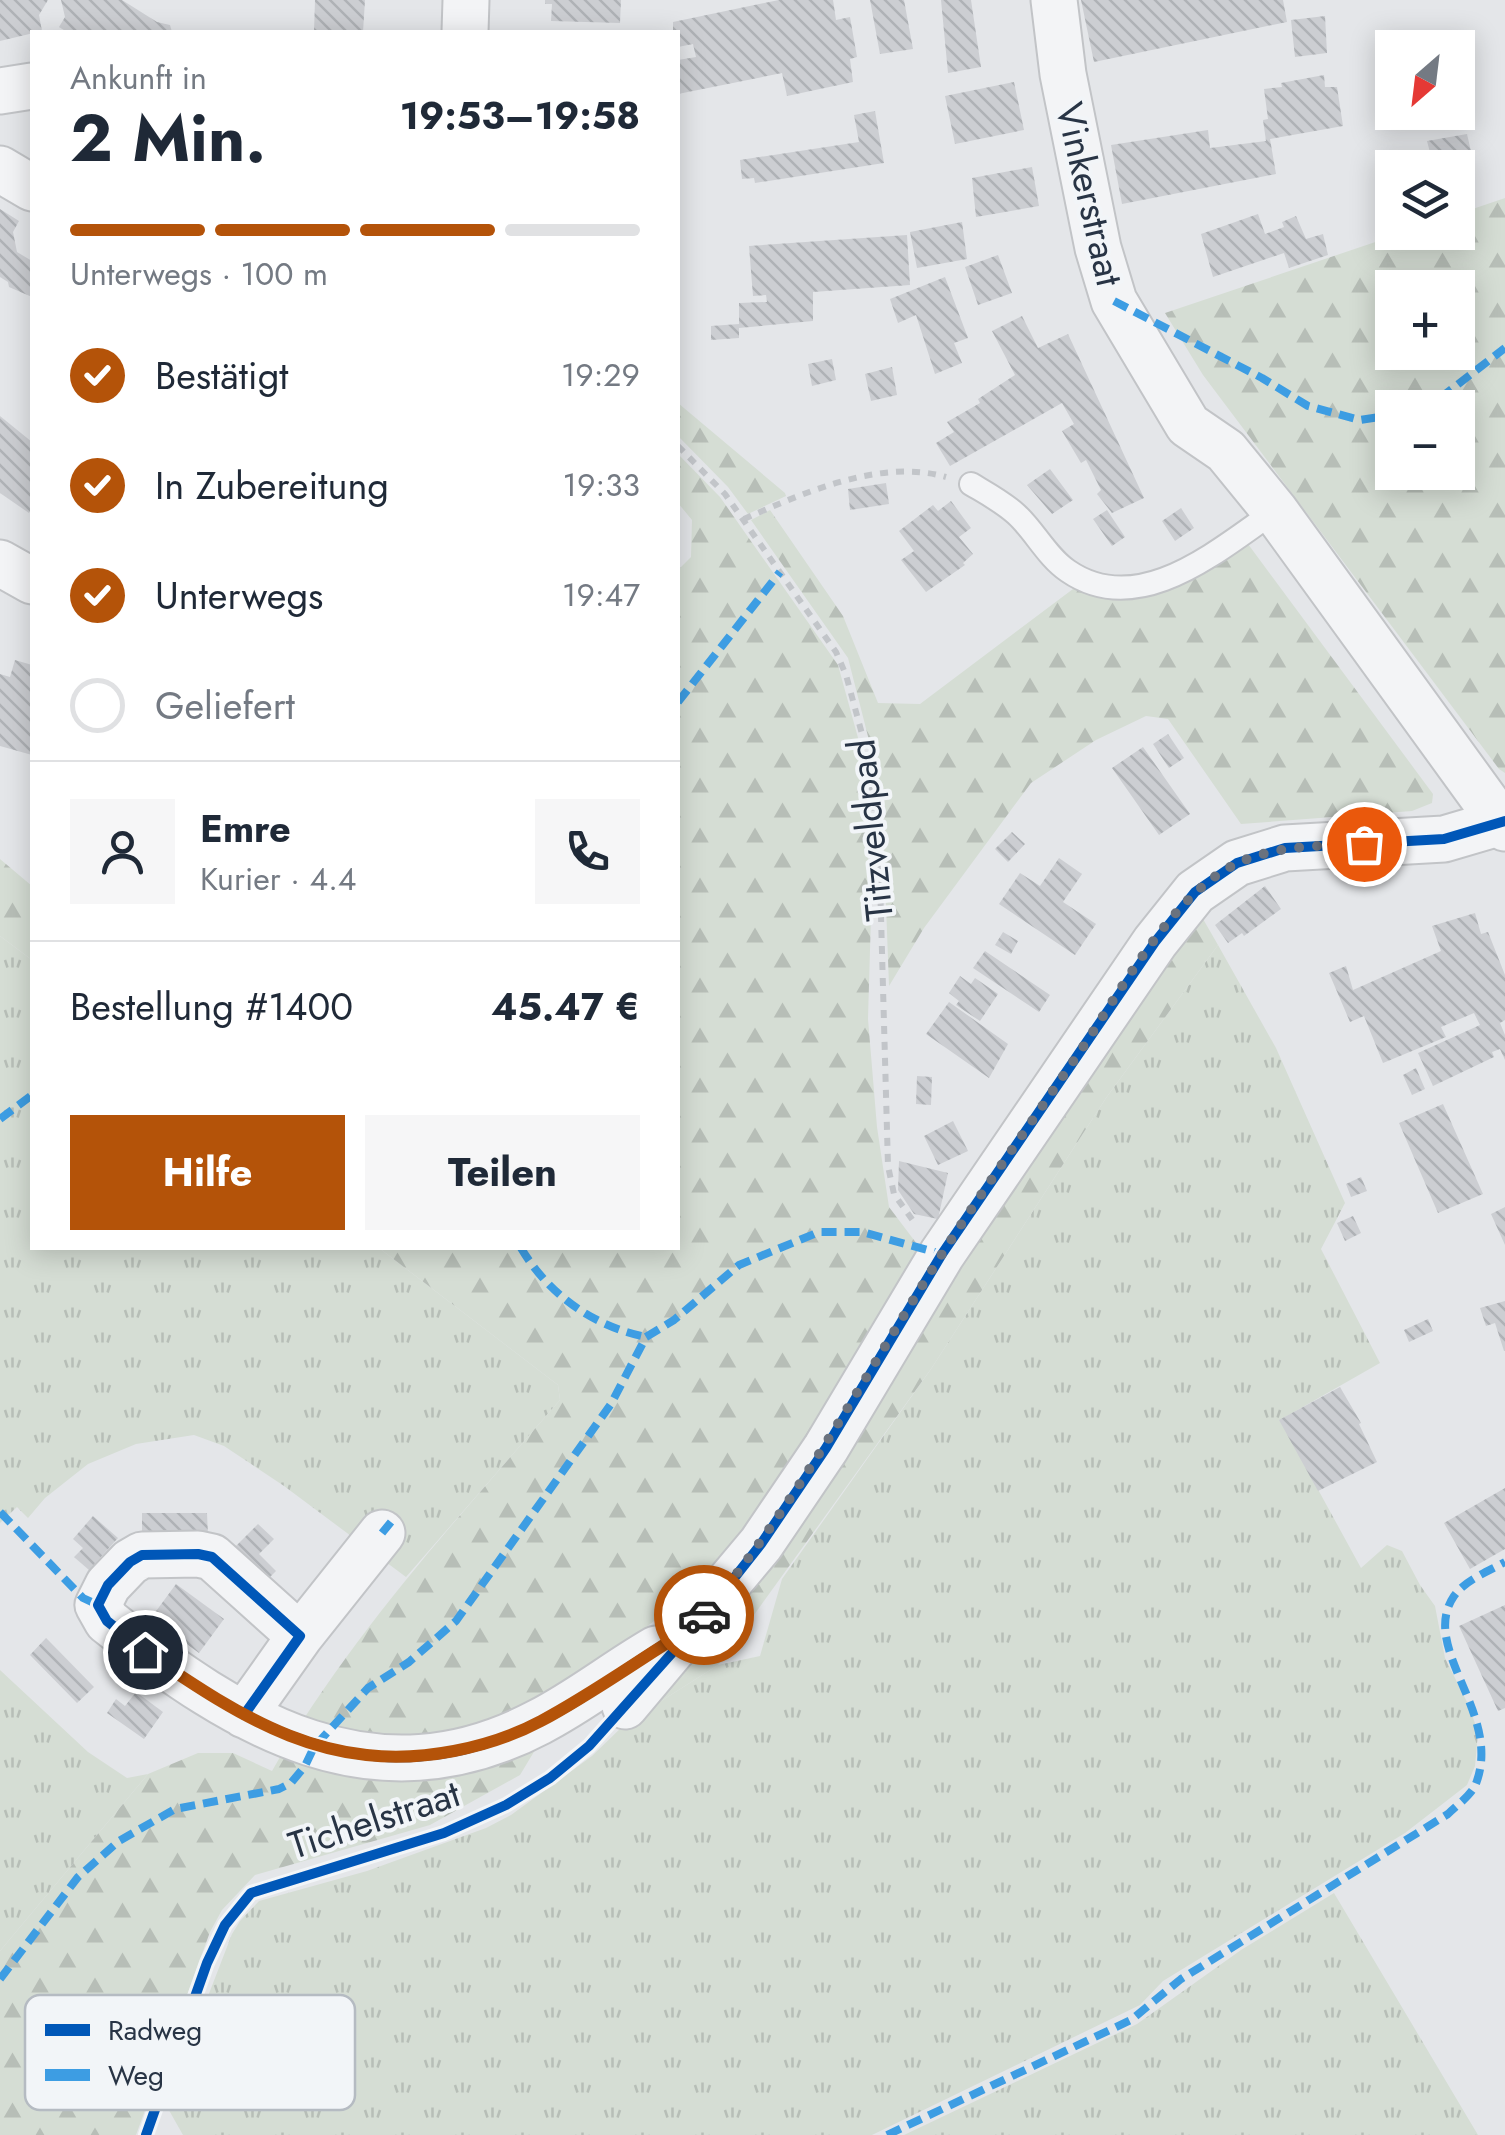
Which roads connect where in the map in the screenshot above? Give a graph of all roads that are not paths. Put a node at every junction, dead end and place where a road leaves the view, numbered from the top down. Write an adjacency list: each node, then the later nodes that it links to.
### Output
1 (466, 0): 3 (street)
2 (1054, 0): 9 (street, Vinkerstraat)
3 (465, 30)
4 (30, 86): 5 (street)
5 (0, 91)
6 (0, 168): 7 (street)
7 (30, 187)
8 (971, 484): 9 (lane)
9 (1275, 511): 12 (street, Vinkerstraat)
10 (0, 563): 11 (street)
11 (30, 580)
12 (1504, 824): 14 (street)
13 (382, 1533): 15 (street)
14 (696, 1625): 16 (street); 17 (street)
15 (300, 1636): 17 (street); 17 (street)
16 (625, 1706)
17 (244, 1715)

